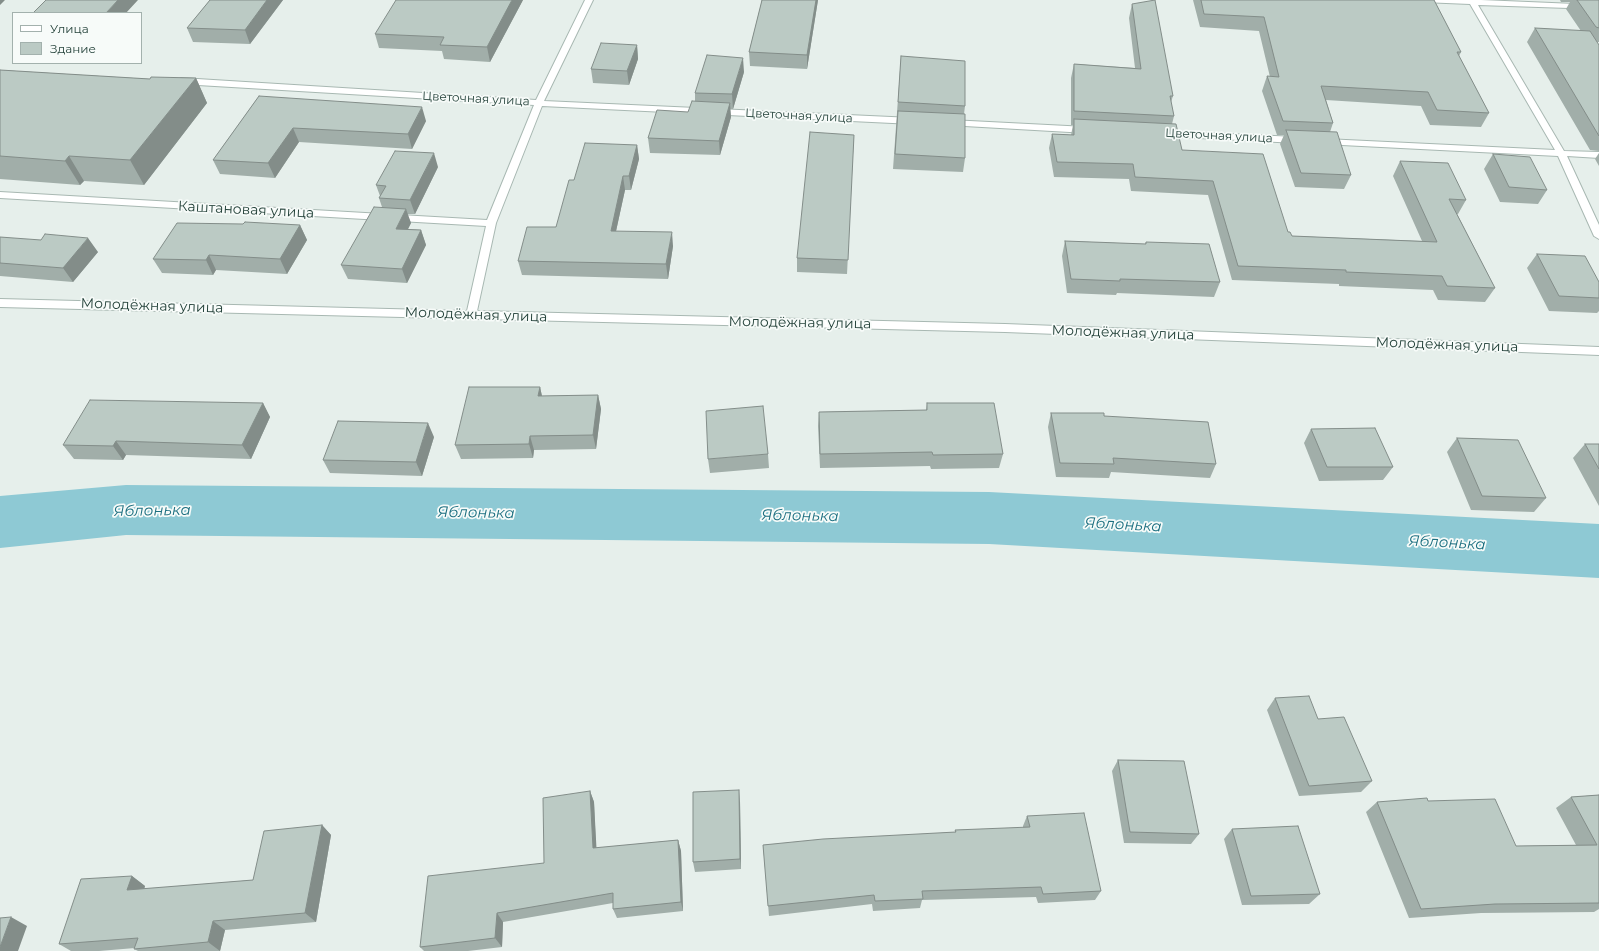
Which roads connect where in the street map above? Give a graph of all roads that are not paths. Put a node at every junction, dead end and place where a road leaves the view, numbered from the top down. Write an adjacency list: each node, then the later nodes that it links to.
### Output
1 (589, 0): 6 (street)
2 (1422, 0): 3 (street)
3 (1472, 1): 4 (street); 11 (street)
4 (1599, 8)
5 (174, 81): 6 (street, Цветочная улица)
6 (539, 103): 7 (street, Цветочная улица); 14 (street)
7 (922, 122)
8 (938, 123): 9 (street)
9 (1098, 130)
10 (1154, 133): 11 (street, Цветочная улица)
11 (1561, 154): 12 (street, Цветочная улица); 15 (street)
12 (1599, 155)
13 (0, 195): 14 (street, Каштановая улица)
14 (491, 223): 17 (street)
15 (1599, 236)
16 (0, 303): 17 (street, Молодёжная улица)
17 (471, 315): 18 (street, Молодёжная улица)
18 (1599, 351)

